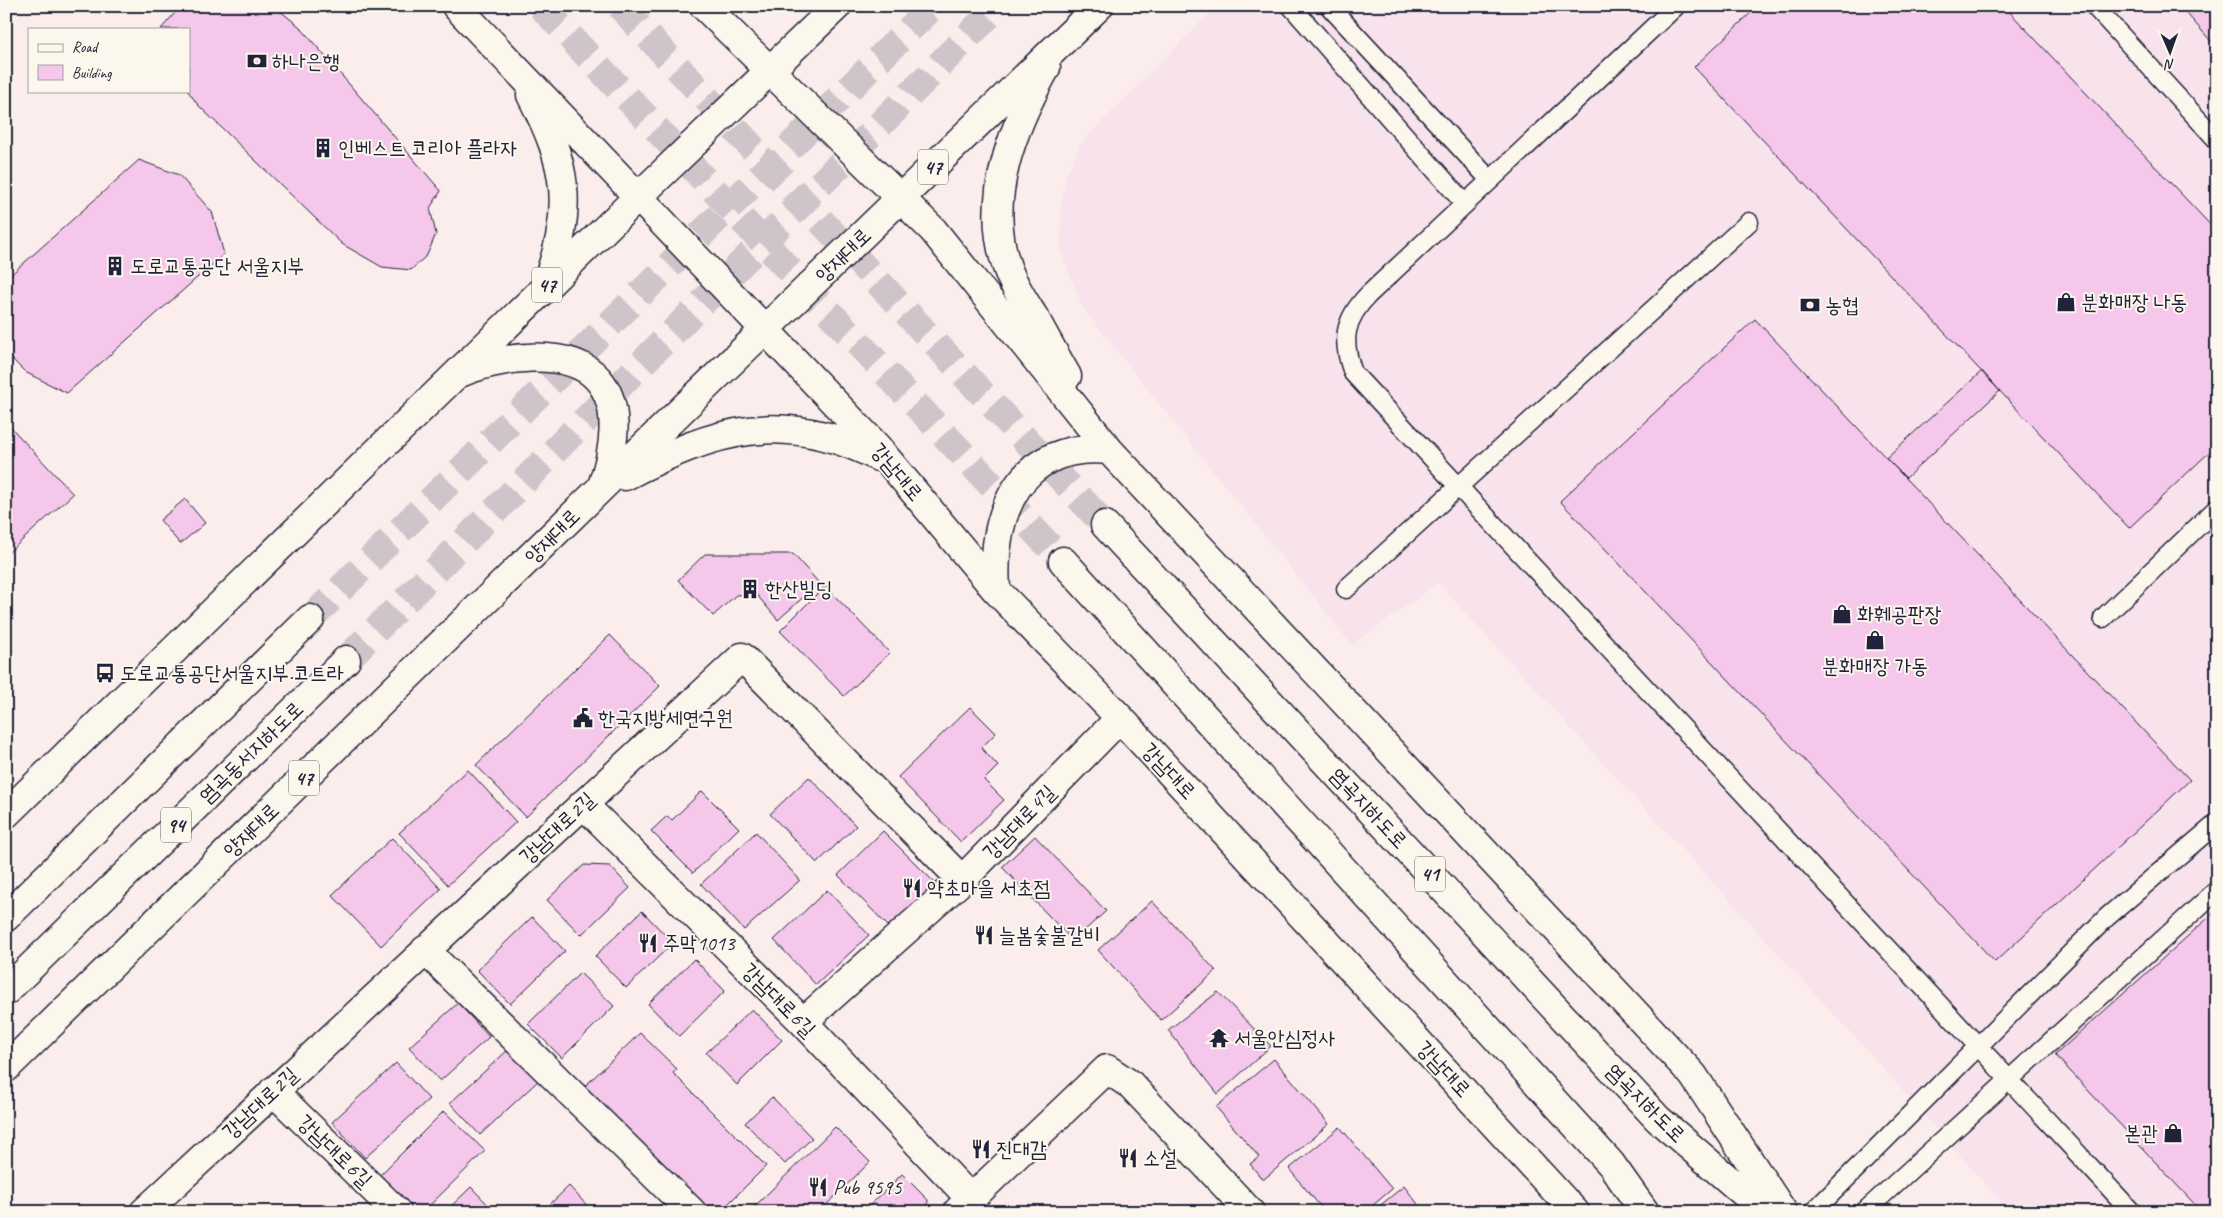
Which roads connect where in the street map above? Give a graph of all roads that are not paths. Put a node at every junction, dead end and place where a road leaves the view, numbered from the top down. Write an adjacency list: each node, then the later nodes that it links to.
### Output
1 (456, 6): 9 (main road)
2 (704, 6): 10 (main road)
3 (837, 6): 10 (main road, 47)
4 (1099, 6): 14 (main road, 양재대로 / 47); 20 (main road)
5 (1291, 6): 15 (lane)
6 (1329, 6): 12 (lane)
7 (1676, 6): 12 (lane)
8 (2094, 6): 11 (lane)
9 (508, 60): 13 (main road, 강남대로); 17 (main road)
10 (768, 70): 13 (main road, 47); 14 (main road)
11 (2217, 140)
12 (1490, 180): 15 (lane)
13 (639, 196): 17 (main road, 47); 18 (main road, 강남대로)
14 (901, 198): 18 (main road, 양재대로 / 47); 20 (main road)
15 (1465, 204): 22 (lane)
16 (1749, 222): 22 (lane)
17 (545, 286): 19 (main road, 47)
18 (766, 329): 21 (main road, 강남대로); 23 (main road, 양재대로 / 47)
19 (456, 374): 23 (main road); 34 (main road, 47)
20 (1109, 450): 28 (main road); 54 (main road)
21 (888, 462): 23 (main road); 28 (main road, 강남대로)
22 (1459, 486): 27 (lane); 42 (lane)
23 (601, 488): 43 (main road, 양재대로 / 47)
24 (2217, 508): 29 (lane)
25 (1105, 525): 53 (main road, 염곡지하도로 / 41)
26 (1063, 561): 52 (main road)
27 (1346, 589)
28 (996, 590): 32 (main road, 강남대로)
29 (2103, 618)
30 (310, 619): 38 (main road, 94)
31 (346, 660): 40 (main road, 염곡동서지하도로 / 94)
32 (1120, 718): 36 (main road, 강남대로4길); 51 (main road, 강남대로)
33 (582, 804): 36 (main road, 강남대로2길); 39 (main road, 강남대로2길); 41 (main road, 강남대로6길)
34 (6, 814)
35 (2217, 823): 42 (lane)
36 (962, 880): 41 (main road, 강남대로4길)
37 (2217, 890): 44 (lane)
38 (6, 917)
39 (425, 950): 45 (main road, 강남대로2길); 49 (main road)
40 (6, 990)
41 (803, 1022): 46 (main road, 강남대로6길)
42 (1978, 1046): 44 (lane); 55 (lane)
43 (6, 1068)
44 (2009, 1079): 56 (lane); 57 (lane)
45 (273, 1091): 47 (main road, 강남대로2길); 48 (main road, 강남대로6길)
46 (964, 1206): 50 (main road, 강남대로6길)
47 (144, 1212)
48 (397, 1212)
49 (692, 1212)
50 (1250, 1212)
51 (1575, 1212)
52 (1645, 1212)
53 (1766, 1212)
54 (1783, 1212)
55 (1813, 1212)
56 (1864, 1212)
57 (2132, 1212)

